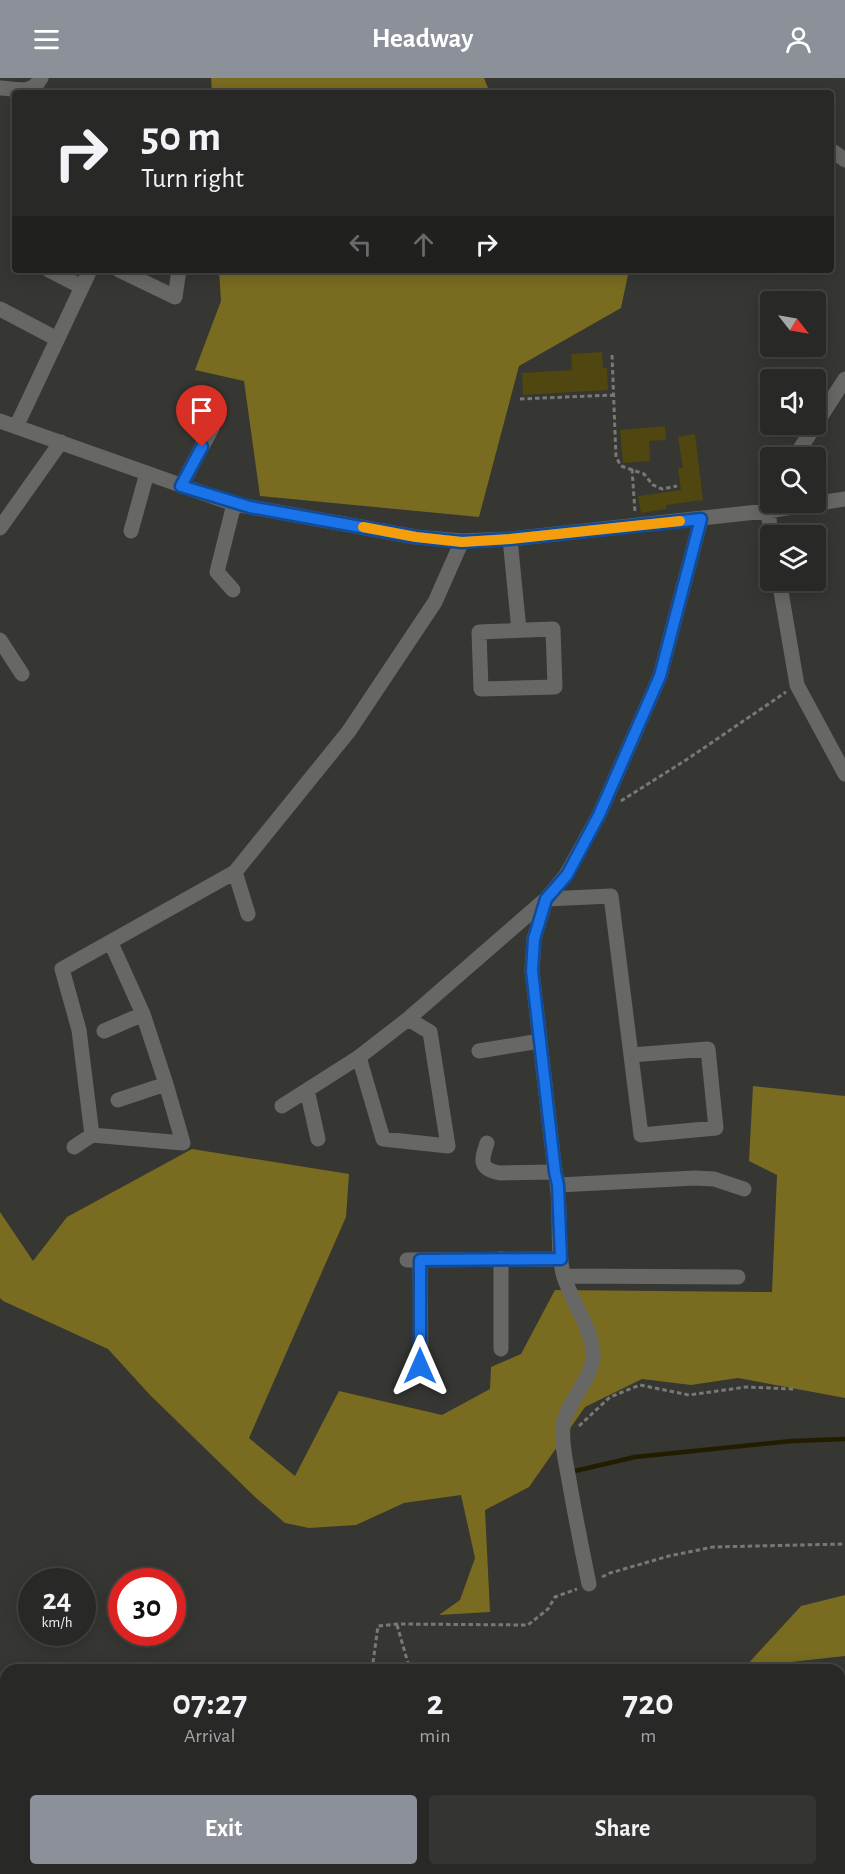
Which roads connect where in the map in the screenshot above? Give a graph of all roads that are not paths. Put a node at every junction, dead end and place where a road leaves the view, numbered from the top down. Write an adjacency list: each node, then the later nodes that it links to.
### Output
1 (41, 78): 2 (street)
2 (0, 88)
3 (55, 273): 7 (street)
4 (89, 273): 7 (street)
5 (125, 273): 6 (street)
6 (179, 273)
7 (82, 287): 9 (street)
8 (0, 309): 9 (street)
9 (57, 339): 13 (street)
10 (845, 379): 11 (street)
11 (826, 408)
12 (0, 421): 13 (street)
13 (16, 427): 15 (street)
14 (212, 428): 17 (street)
15 (61, 442): 16 (street); 23 (street)
16 (147, 473): 17 (street); 24 (street)
17 (181, 486): 20 (street)
18 (845, 499): 19 (street)
19 (826, 502)
20 (234, 504): 26 (street); 27 (street)
21 (760, 512): 22 (street)
22 (701, 519): 25 (street); 34 (street)
23 (0, 528)
24 (131, 531)
25 (510, 539): 26 (street); 29 (street)
26 (462, 542): 33 (street)
27 (233, 590)
28 (781, 591): 32 (street)
29 (519, 630): 29 (street)
30 (0, 639): 31 (street)
31 (22, 674)
32 (845, 774)
33 (235, 872): 35 (street); 36 (street)
34 (546, 899): 38 (street); 40 (street); 42 (street)
35 (248, 914)
36 (111, 943): 37 (street); 48 (street)
37 (142, 1014): 39 (street); 44 (street)
38 (408, 1019): 43 (street); 43 (street)
39 (104, 1031)
40 (540, 1041): 41 (street); 52 (street)
41 (479, 1051)
42 (631, 1055): 42 (street)
43 (359, 1056): 45 (street)
44 (166, 1084): 46 (street); 48 (street)
45 (307, 1090): 47 (street); 49 (street)
46 (118, 1100)
47 (282, 1106)
48 (92, 1135): 51 (street)
49 (318, 1139)
50 (487, 1143): 52 (street)
51 (74, 1147)
52 (557, 1179): 53 (street); 55 (street)
53 (744, 1189)
54 (501, 1259): 55 (street); 58 (street); 59 (street)
55 (561, 1259): 56 (street)
56 (564, 1276): 57 (street); 60 (street)
57 (738, 1277)
58 (501, 1349)
59 (420, 1366)
60 (589, 1584)

